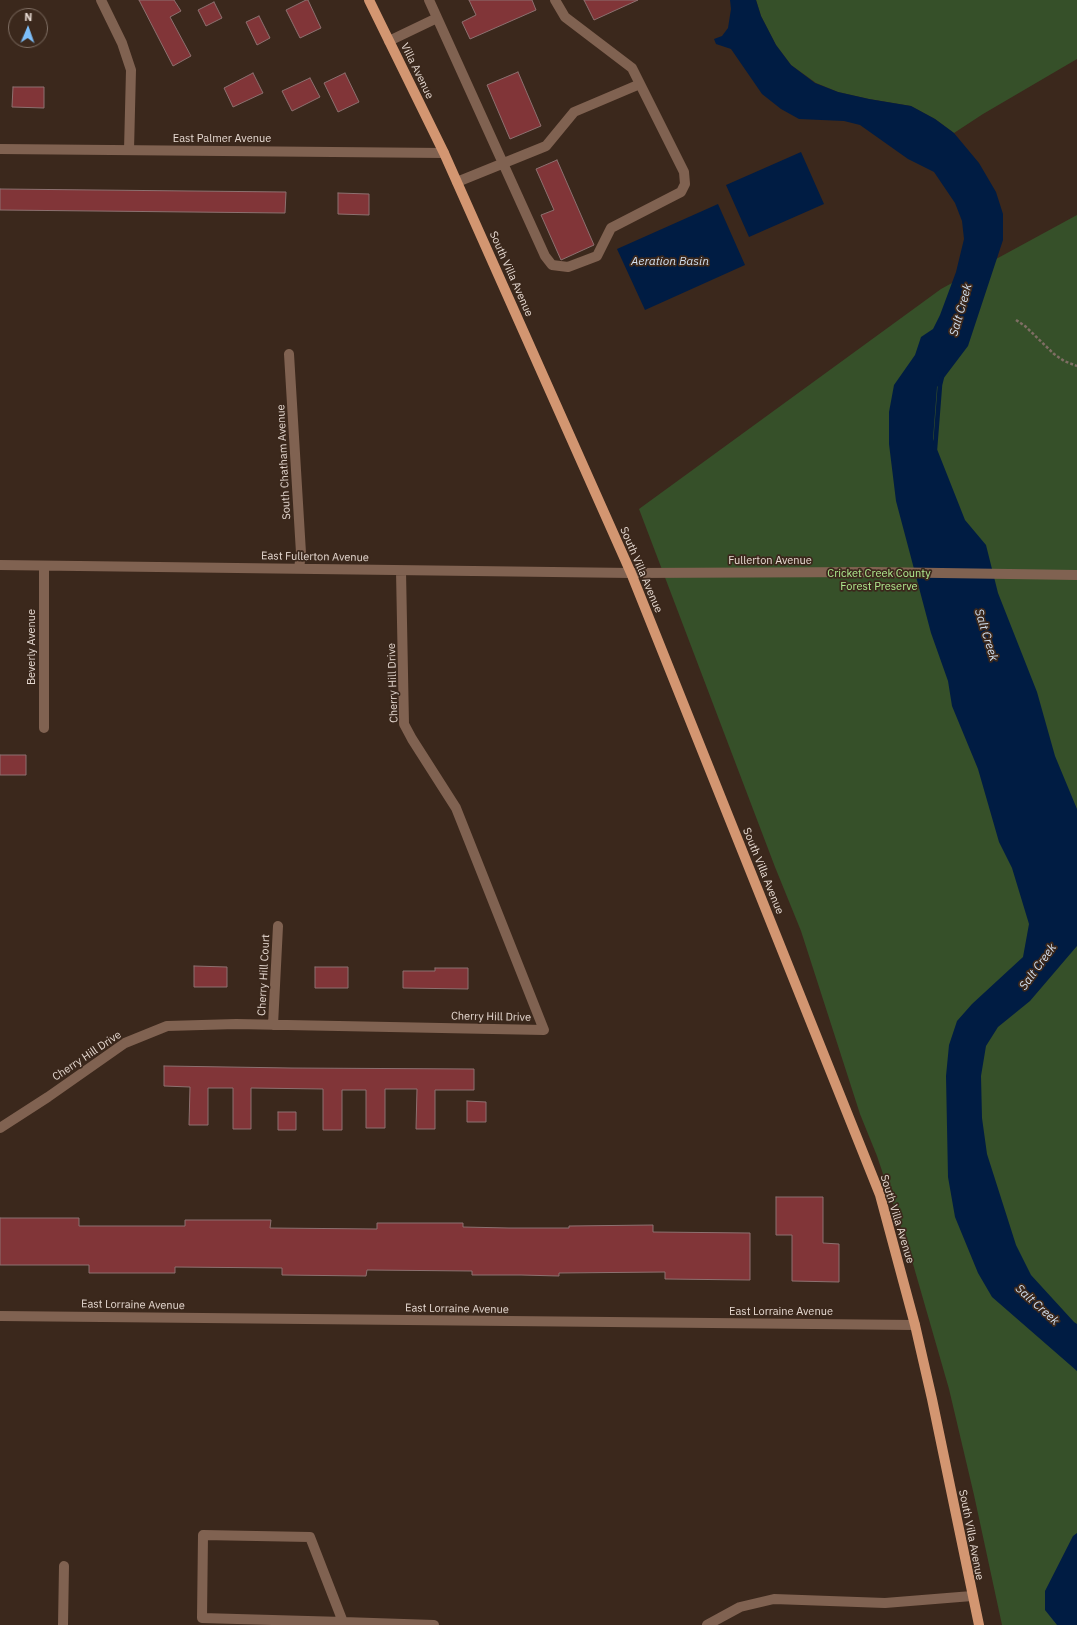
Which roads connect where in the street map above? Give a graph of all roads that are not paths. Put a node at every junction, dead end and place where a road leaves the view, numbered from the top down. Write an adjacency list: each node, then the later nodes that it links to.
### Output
1 (101, 0): 9 (street)
2 (369, 0): 6 (main road, Villa Avenue)
3 (429, 0): 5 (street)
4 (556, 0): 7 (street)
5 (437, 18): 6 (street); 11 (street)
6 (389, 41): 10 (main road, Villa Avenue)
7 (640, 84): 11 (street); 11 (street)
8 (0, 149): 9 (street, East Palmer Avenue)
9 (129, 150): 10 (street, East Palmer Avenue)
10 (444, 153): 12 (main road, South Villa Avenue)
11 (503, 163): 12 (street)
12 (457, 182): 18 (main road, South Villa Avenue)
13 (289, 354): 16 (street, South Chatham Avenue)
14 (0, 565): 15 (street, East Fullerton Avenue)
15 (44, 566): 16 (street, East Fullerton Avenue); 20 (street, Beverly Avenue)
16 (299, 569): 17 (street, East Fullerton Avenue)
17 (401, 570): 18 (street, East Fullerton Avenue); 22 (street, Cherry Hill Drive)
18 (631, 573): 19 (street, Fullerton Avenue); 25 (main road, South Villa Avenue)
19 (1077, 575)
20 (44, 728)
21 (278, 926): 22 (street, Cherry Hill Court)
22 (274, 1025): 23 (street, Cherry Hill Drive)
23 (0, 1128)
24 (0, 1316): 25 (street, East Lorraine Avenue)
25 (914, 1325): 27 (main road, South Villa Avenue)
26 (64, 1566): 29 (street)
27 (972, 1596): 31 (street); 32 (main road, South Villa Avenue)
28 (343, 1622): 28 (street); 30 (street)
29 (63, 1625)
30 (434, 1625)
31 (708, 1625)
32 (979, 1625)

